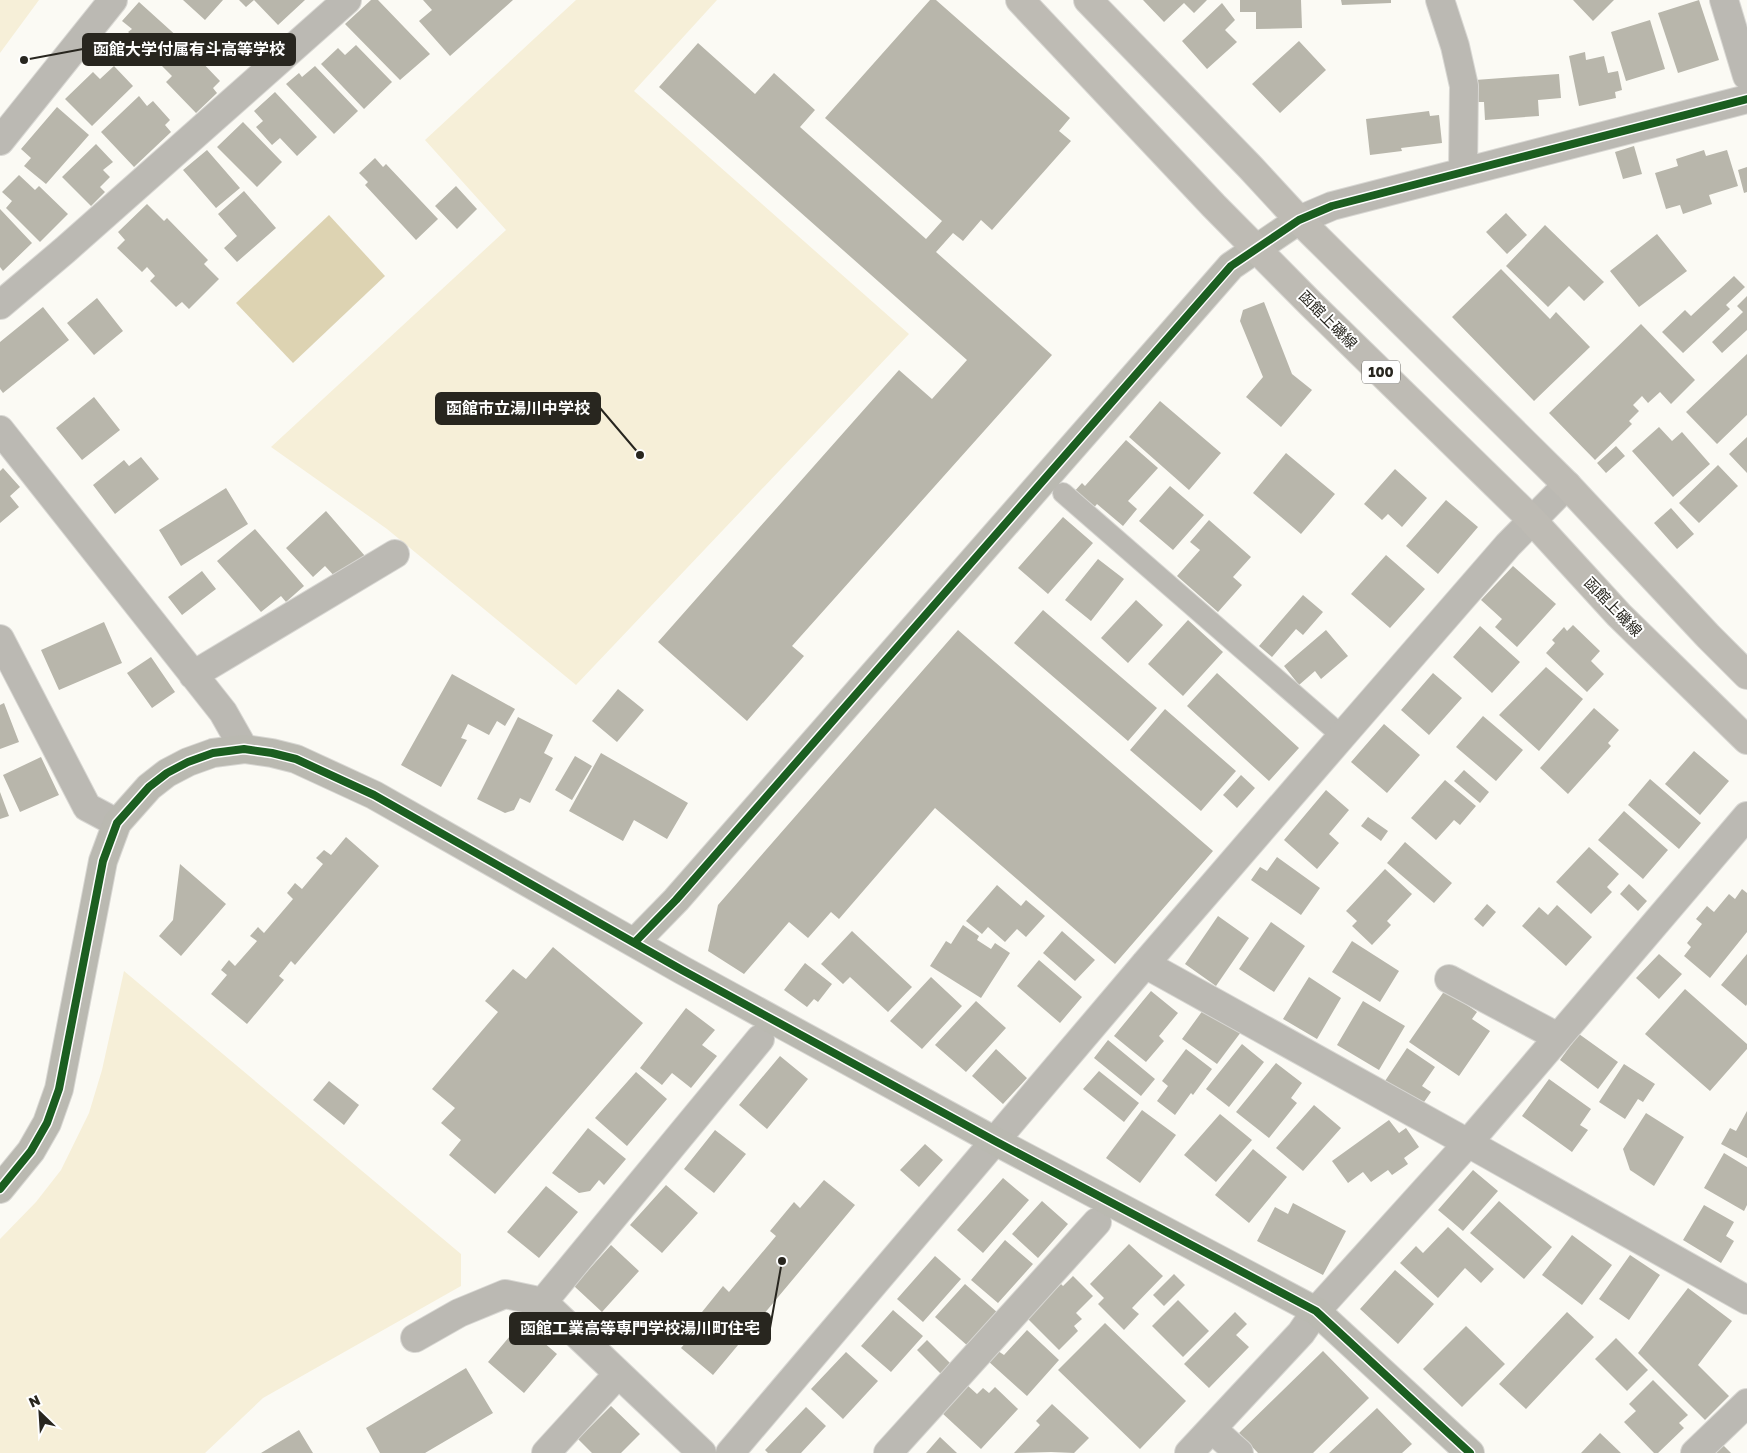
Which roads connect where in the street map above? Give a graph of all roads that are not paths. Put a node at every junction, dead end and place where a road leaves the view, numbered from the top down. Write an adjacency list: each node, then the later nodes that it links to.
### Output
1 (114, 0): 9 (street)
2 (347, 0): 13 (street)
3 (1020, 0): 12 (main road, 函館上磯線 / 100)
4 (1440, 0): 10 (street)
5 (1724, 0): 7 (street)
6 (1095, 2): 11 (main road)
7 (1747, 76)
8 (1747, 98): 10 (street)
9 (0, 141)
10 (1463, 172): 11 (street)
11 (1299, 220): 12 (street); 15 (main road)
12 (1256, 248): 17 (main road, 函館上磯線 / 100); 27 (street)
13 (0, 305)
14 (0, 430): 20 (street)
15 (1567, 485): 17 (street); 21 (main road)
16 (1063, 493): 22 (lane)
17 (1532, 520): 22 (street); 23 (main road, 函館上磯線 / 100)
18 (395, 554): 20 (street)
19 (0, 639): 26 (street)
20 (193, 674): 24 (street)
21 (1747, 675)
22 (1342, 736): 28 (street)
23 (1747, 740)
24 (244, 749): 26 (street); 27 (street)
25 (1747, 816): 30 (street)
26 (117, 823): 34 (street)
27 (635, 942): 32 (street)
28 (1145, 964): 32 (street); 33 (street)
29 (1449, 979): 30 (street)
30 (1558, 1037): 33 (street)
31 (760, 1039): 37 (street)
32 (995, 1142): 38 (street); 45 (street)
33 (1468, 1143): 36 (street); 38 (street)
34 (0, 1189)
35 (1097, 1222): 46 (street)
36 (1746, 1296)
37 (543, 1302): 39 (street); 40 (street)
38 (1316, 1311): 42 (street); 49 (street)
39 (415, 1338)
40 (618, 1374): 43 (street); 44 (street)
41 (1747, 1403): 50 (street)
42 (1212, 1429): 47 (street); 48 (street)
43 (546, 1453)
44 (702, 1453)
45 (730, 1453)
46 (888, 1453)
47 (1189, 1453)
48 (1239, 1453)
49 (1470, 1453)
50 (1696, 1453)

